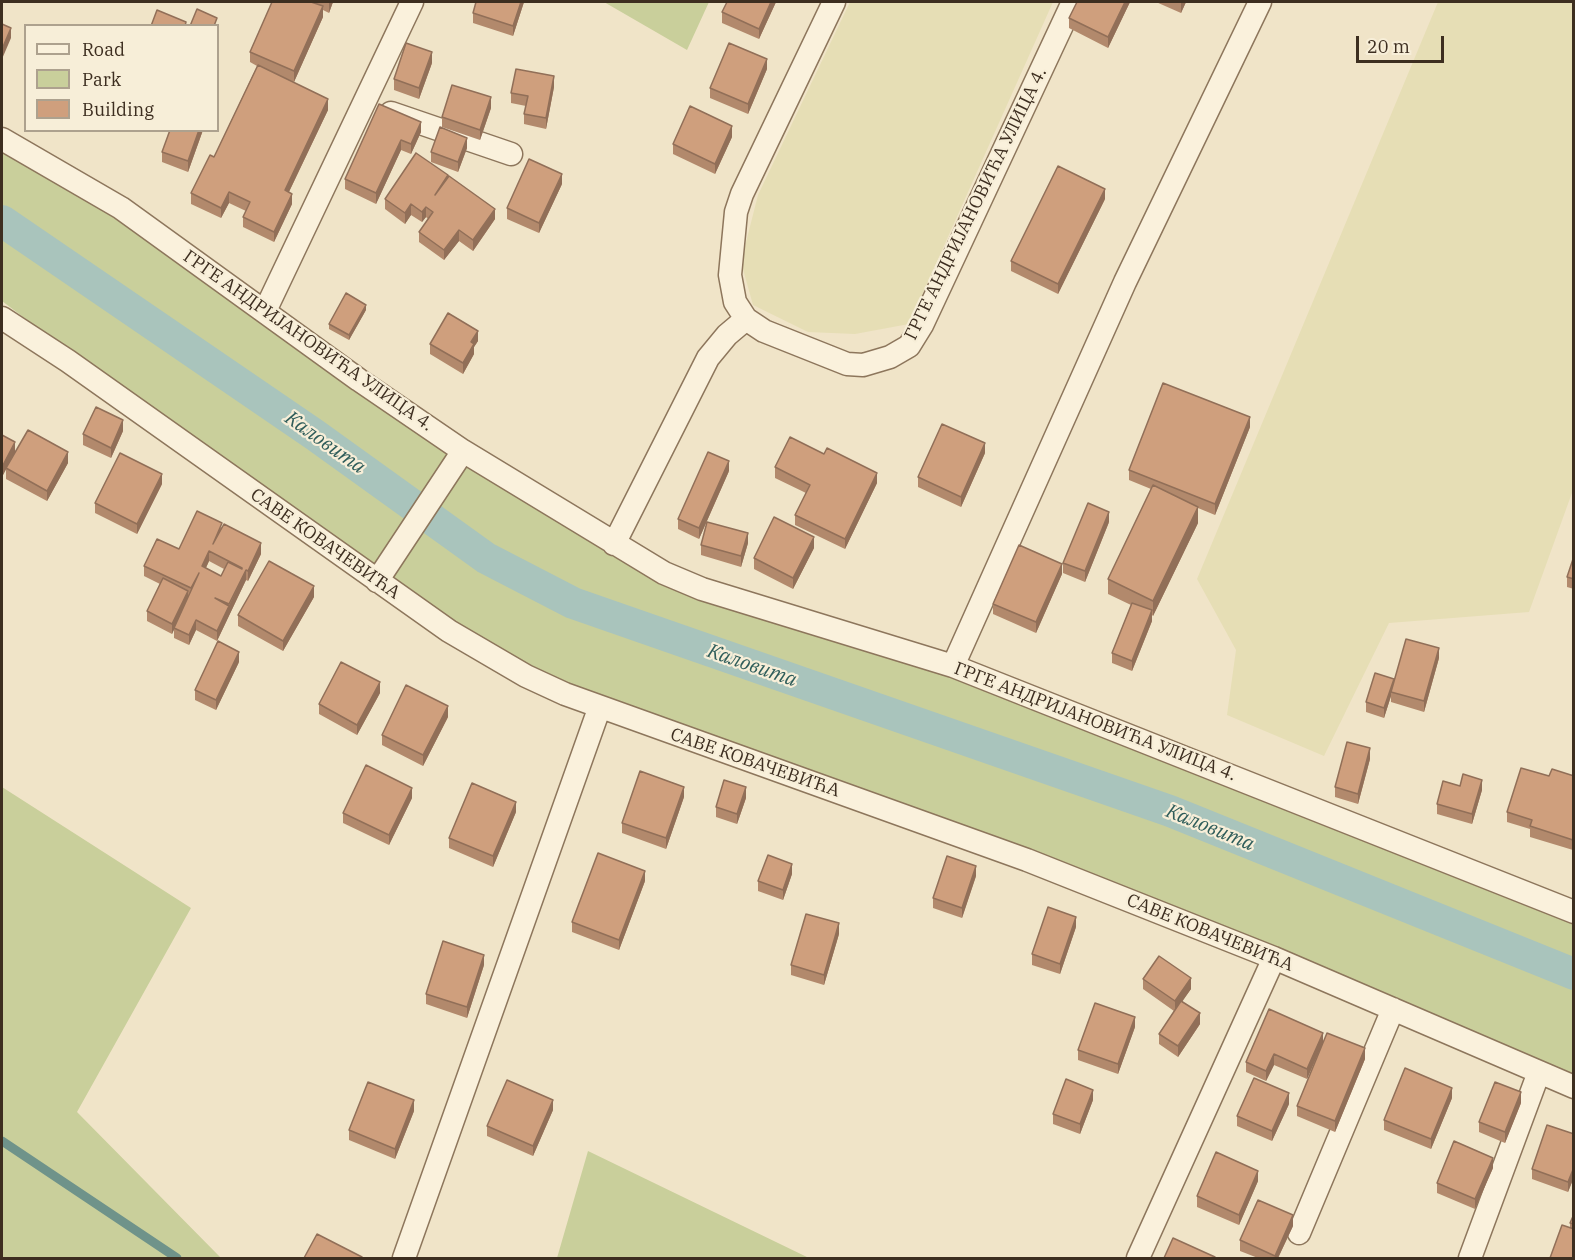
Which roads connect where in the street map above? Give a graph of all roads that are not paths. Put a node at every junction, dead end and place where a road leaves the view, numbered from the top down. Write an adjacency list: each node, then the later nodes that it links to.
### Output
1 (412, 2): 5 (street)
2 (834, 2): 10 (street)
3 (1073, 2): 10 (street, ГРГЕ АНДРИЈАНОВИЋА УЛИЦА 4.)
4 (1260, 2): 14 (street)
5 (364, 103): 7 (street); 8 (street)
6 (2, 138): 8 (street, ГРГЕ АНДРИЈАНОВИЋА УЛИЦА 4.)
7 (511, 154)
8 (265, 311): 11 (street, ГРГЕ АНДРИЈАНОВИЋА УЛИЦА 4.)
9 (2, 318): 13 (street, САВЕ КОВАЧЕВИЋА)
10 (747, 319): 12 (street)
11 (463, 451): 12 (street, ГРГЕ АНДРИЈАНОВИЋА УЛИЦА 4.); 13 (street)
12 (614, 544): 14 (street, ГРГЕ АНДРИЈАНОВИЋА УЛИЦА 4.)
13 (377, 581): 15 (street, САВЕ КОВАЧЕВИЋА)
14 (953, 666): 16 (street, ГРГЕ АНДРИЈАНОВИЋА УЛИЦА 4.)
15 (599, 708): 17 (street, САВЕ КОВАЧЕВИЋА); 22 (street)
16 (1574, 912)
17 (1274, 958): 18 (street, САВЕ КОВАЧЕВИЋА); 23 (street)
18 (1393, 1009): 19 (street, САВЕ КОВАЧЕВИЋА); 21 (street)
19 (1539, 1072): 20 (street, САВЕ КОВАЧЕВИЋА); 24 (street)
20 (1574, 1086)
21 (1299, 1233)
22 (405, 1258)
23 (1138, 1258)
24 (1470, 1258)

